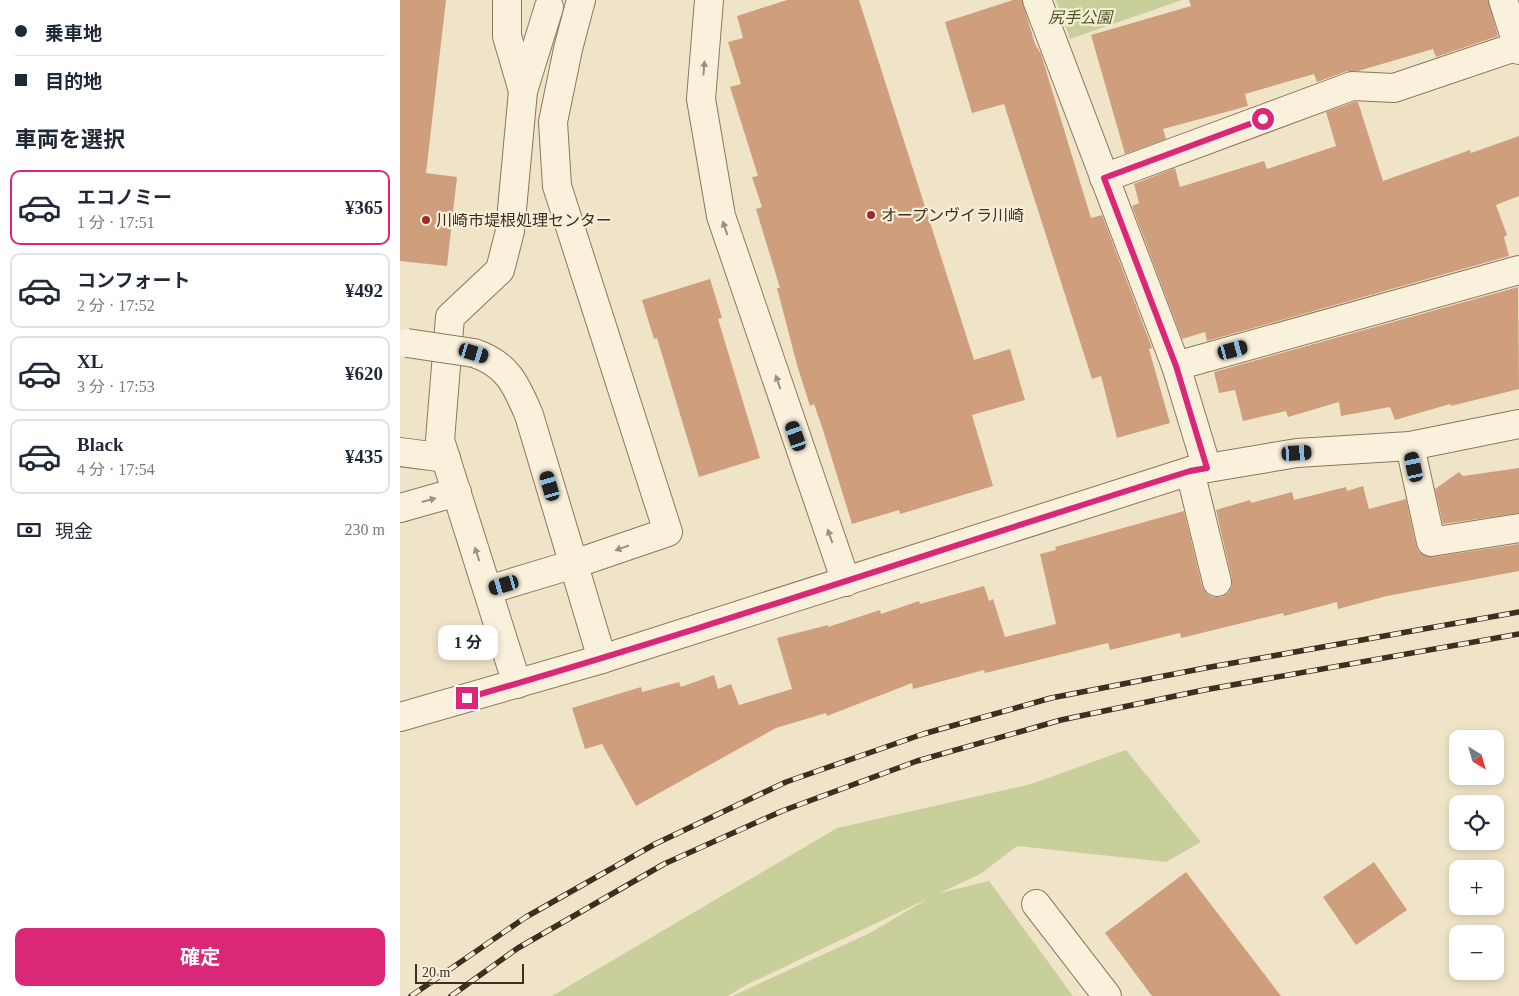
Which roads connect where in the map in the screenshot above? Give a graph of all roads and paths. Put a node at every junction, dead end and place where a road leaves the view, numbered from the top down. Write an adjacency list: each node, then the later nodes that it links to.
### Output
1 (581, 0): 11 (street)
2 (710, 0): 24 (street, one-way to 2)
3 (1037, 0): 9 (street)
4 (1503, 0): 7 (street)
5 (507, 2): 8 (street)
6 (549, 7): 8 (street)
7 (1518, 48): 9 (street)
8 (523, 91): 10 (street)
9 (1104, 178): 14 (street)
10 (514, 181): 11 (street); 18 (street)
11 (557, 186): 23 (street, one-way to 23)
12 (1519, 270): 14 (street)
13 (407, 343): 23 (street, bridge)
14 (1176, 366): 19 (street)
15 (1519, 424): 16 (street)
16 (1410, 446): 19 (street); 22 (street)
17 (400, 452): 18 (street)
18 (446, 458): 20 (street)
19 (1198, 470): 24 (street); 25 (street)
20 (457, 492): 21 (street, one-way to 20); 26 (street, one-way to 20)
21 (400, 508)
22 (1519, 528)
23 (574, 564): 26 (street); 27 (street)
24 (846, 582): 27 (street)
25 (1217, 582)
26 (488, 590): 28 (street)
27 (602, 660): 28 (street)
28 (517, 684): 29 (street)
29 (400, 717)
30 (1036, 904): 31 (street)
31 (1107, 996)

